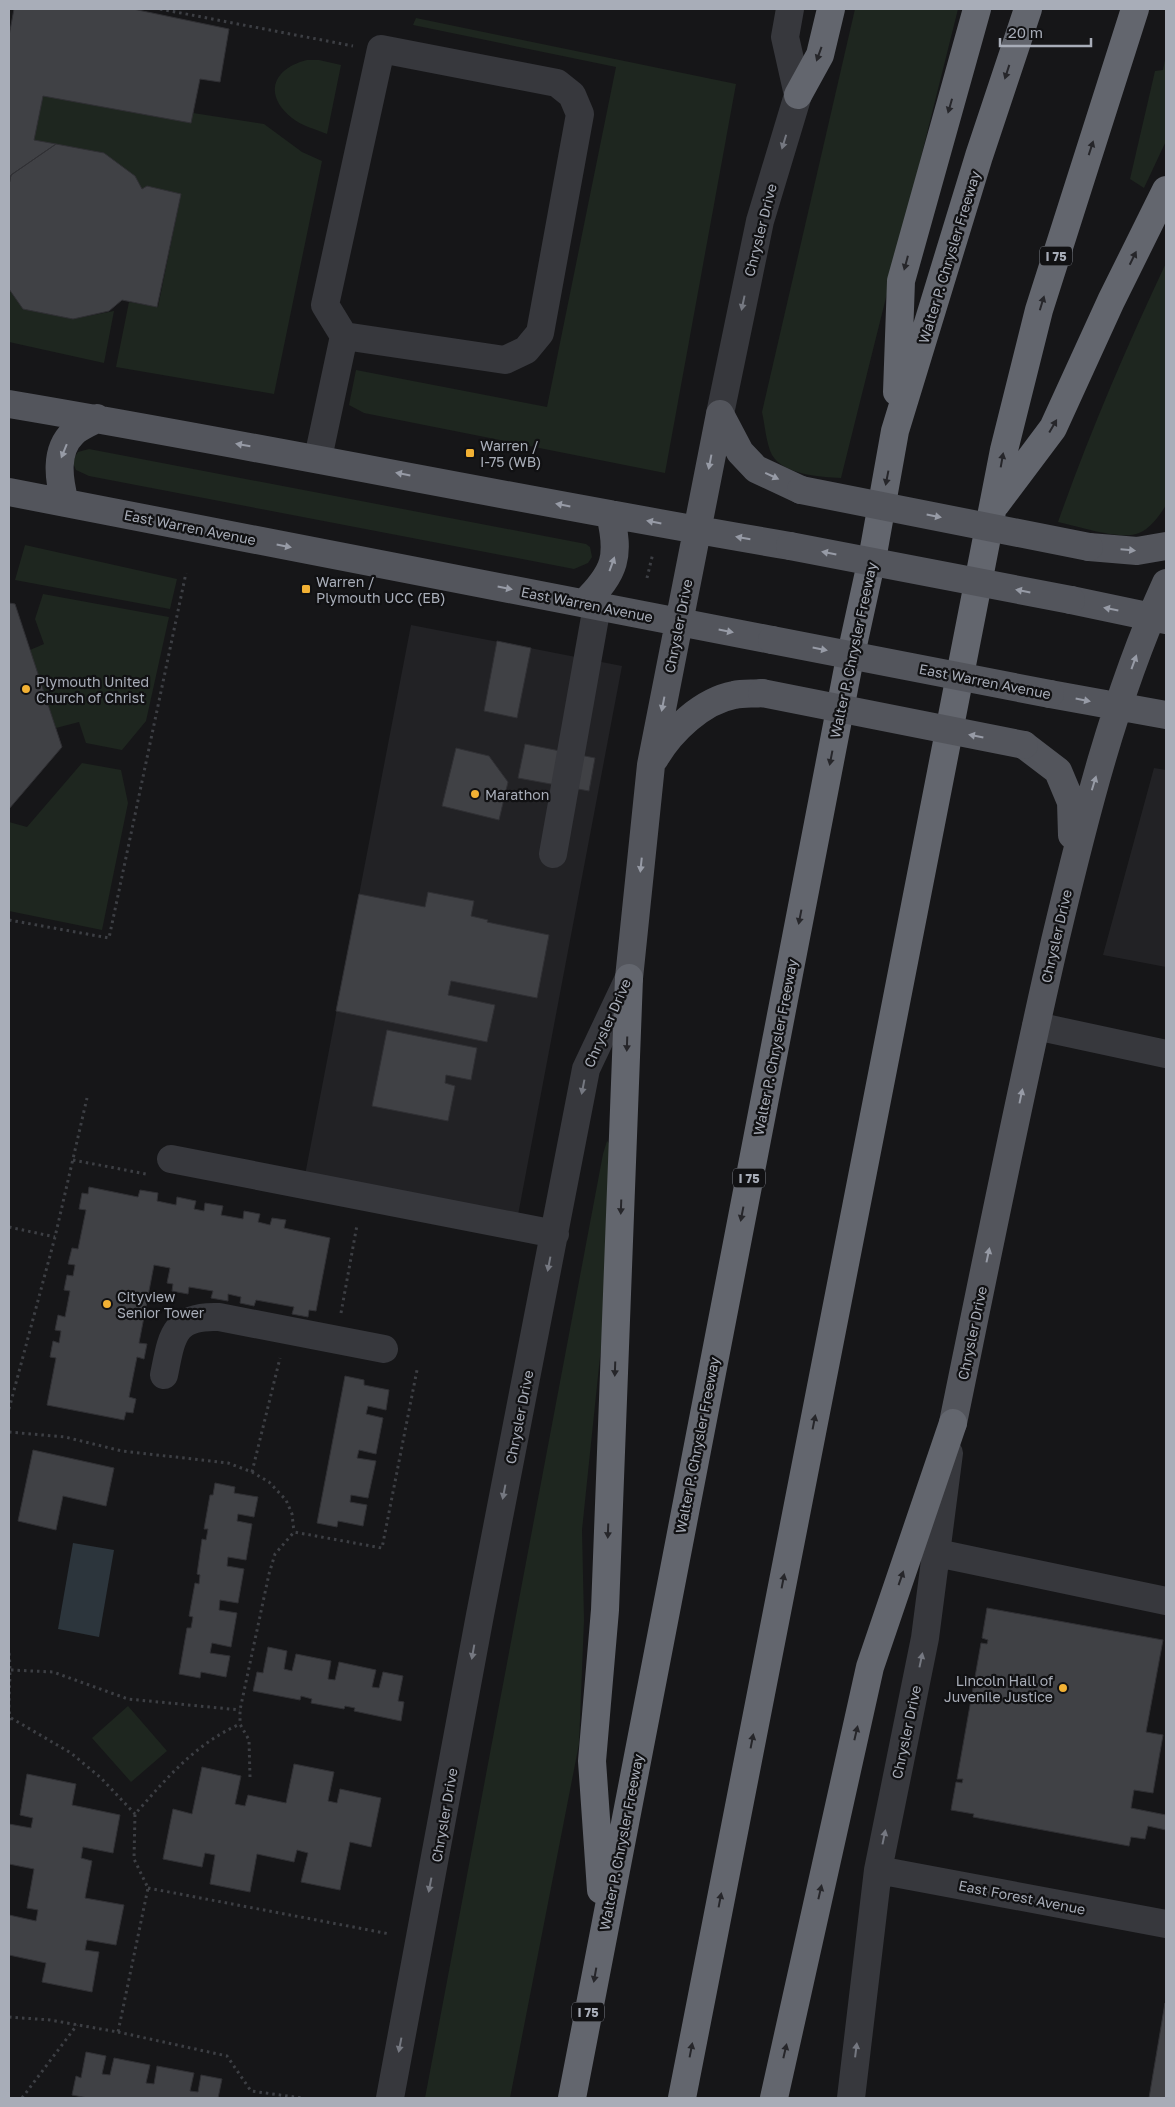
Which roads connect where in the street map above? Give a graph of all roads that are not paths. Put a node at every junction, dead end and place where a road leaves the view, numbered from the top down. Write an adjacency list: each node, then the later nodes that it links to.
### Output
1 (790, 9): 6 (street, Chrysler Drive)
2 (831, 9): 6 (highway, one-way to 6)
3 (977, 9): 12 (highway, one-way to 12)
4 (1028, 9): 12 (highway, Walter P. Chrysler Freeway / I 75, one-way to 12)
5 (1135, 9): 16 (highway, I 75, one-way to 5)
6 (798, 96): 10 (street, Chrysler Drive, one-way to 10)
7 (1166, 190): 16 (highway, one-way to 7)
8 (344, 336): 8 (street); 13 (street)
9 (9, 404): 11 (main road)
10 (720, 414): 18 (main road, Chrysler Drive, one-way to 18); 19 (main road, one-way to 19, bridge)
11 (97, 418): 13 (main road, one-way to 11); 15 (main road, one-way to 15)
12 (896, 430): 41 (highway, Walter P. Chrysler Freeway / I 75, one-way to 41)
13 (318, 458): 17 (main road, one-way to 13)
14 (9, 492): 15 (main road, East Warren Avenue)
15 (65, 503): 21 (main road, East Warren Avenue, one-way to 21)
16 (993, 508): 44 (highway, I 75, one-way to 16)
17 (610, 514): 18 (main road, one-way to 17); 21 (main road, one-way to 17)
18 (697, 530): 22 (main road, one-way to 18, bridge); 23 (main road, Chrysler Drive)
19 (1166, 546)
20 (1166, 583): 22 (main road, Chrysler Drive)
21 (591, 604): 23 (main road, East Warren Avenue); 27 (street)
22 (1158, 618): 24 (main road, Chrysler Drive, one-way to 22)
23 (679, 622): 24 (main road, East Warren Avenue, one-way to 24, bridge); 26 (main road, Chrysler Drive, one-way to 26)
24 (1117, 706): 25 (main road, East Warren Avenue); 28 (main road, Chrysler Drive, one-way to 24)
25 (1166, 715)
26 (651, 765): 28 (main road, one-way to 26, bridge); 29 (main road, Chrysler Drive, one-way to 29)
27 (553, 854)
28 (1073, 864): 30 (main road, Chrysler Drive)
29 (629, 978): 33 (street, Chrysler Drive, one-way to 33); 41 (highway, one-way to 41)
30 (1036, 1026): 31 (street); 36 (main road, Chrysler Drive, one-way to 30)
31 (1166, 1054)
32 (171, 1159): 33 (street)
33 (555, 1234): 42 (street, Chrysler Drive, one-way to 42)
34 (384, 1349): 35 (street)
35 (164, 1375)
36 (953, 1423): 37 (street, Chrysler Drive); 45 (highway, one-way to 36)
37 (937, 1553): 38 (street); 39 (street, Chrysler Drive, one-way to 37)
38 (1166, 1601)
39 (878, 1870): 40 (street, East Forest Avenue); 46 (street, Chrysler Drive, one-way to 39)
40 (1166, 1924)
41 (604, 1927): 43 (highway, Walter P. Chrysler Freeway / I 75, one-way to 43)
42 (390, 2098)
43 (572, 2098)
44 (682, 2098)
45 (774, 2098)
46 (851, 2098)

